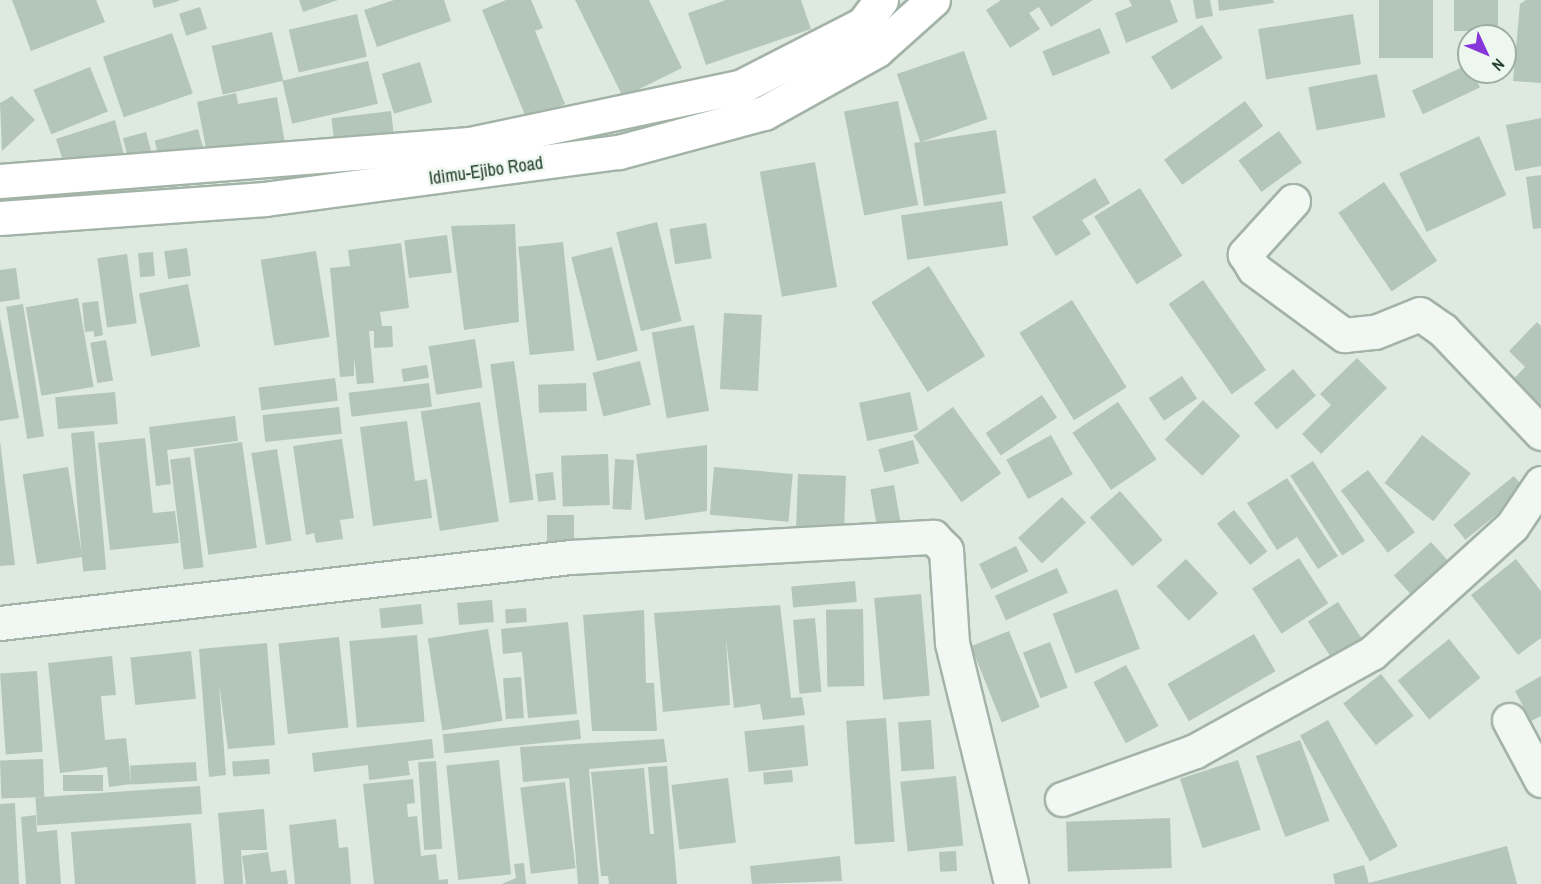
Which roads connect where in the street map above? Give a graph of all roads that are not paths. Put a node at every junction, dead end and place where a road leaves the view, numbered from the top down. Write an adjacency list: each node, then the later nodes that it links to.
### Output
1 (881, 0): 3 (main road, Idimu-Ejibo Road)
2 (933, 0): 5 (main road, Idimu-Ejibo Road)
3 (0, 181)
4 (1293, 201): 6 (street)
5 (0, 218)
6 (1541, 434)
7 (1541, 483): 11 (street)
8 (0, 623): 12 (street)
9 (1509, 720): 10 (street)
10 (1541, 780)
11 (1062, 799)
12 (1011, 884)

